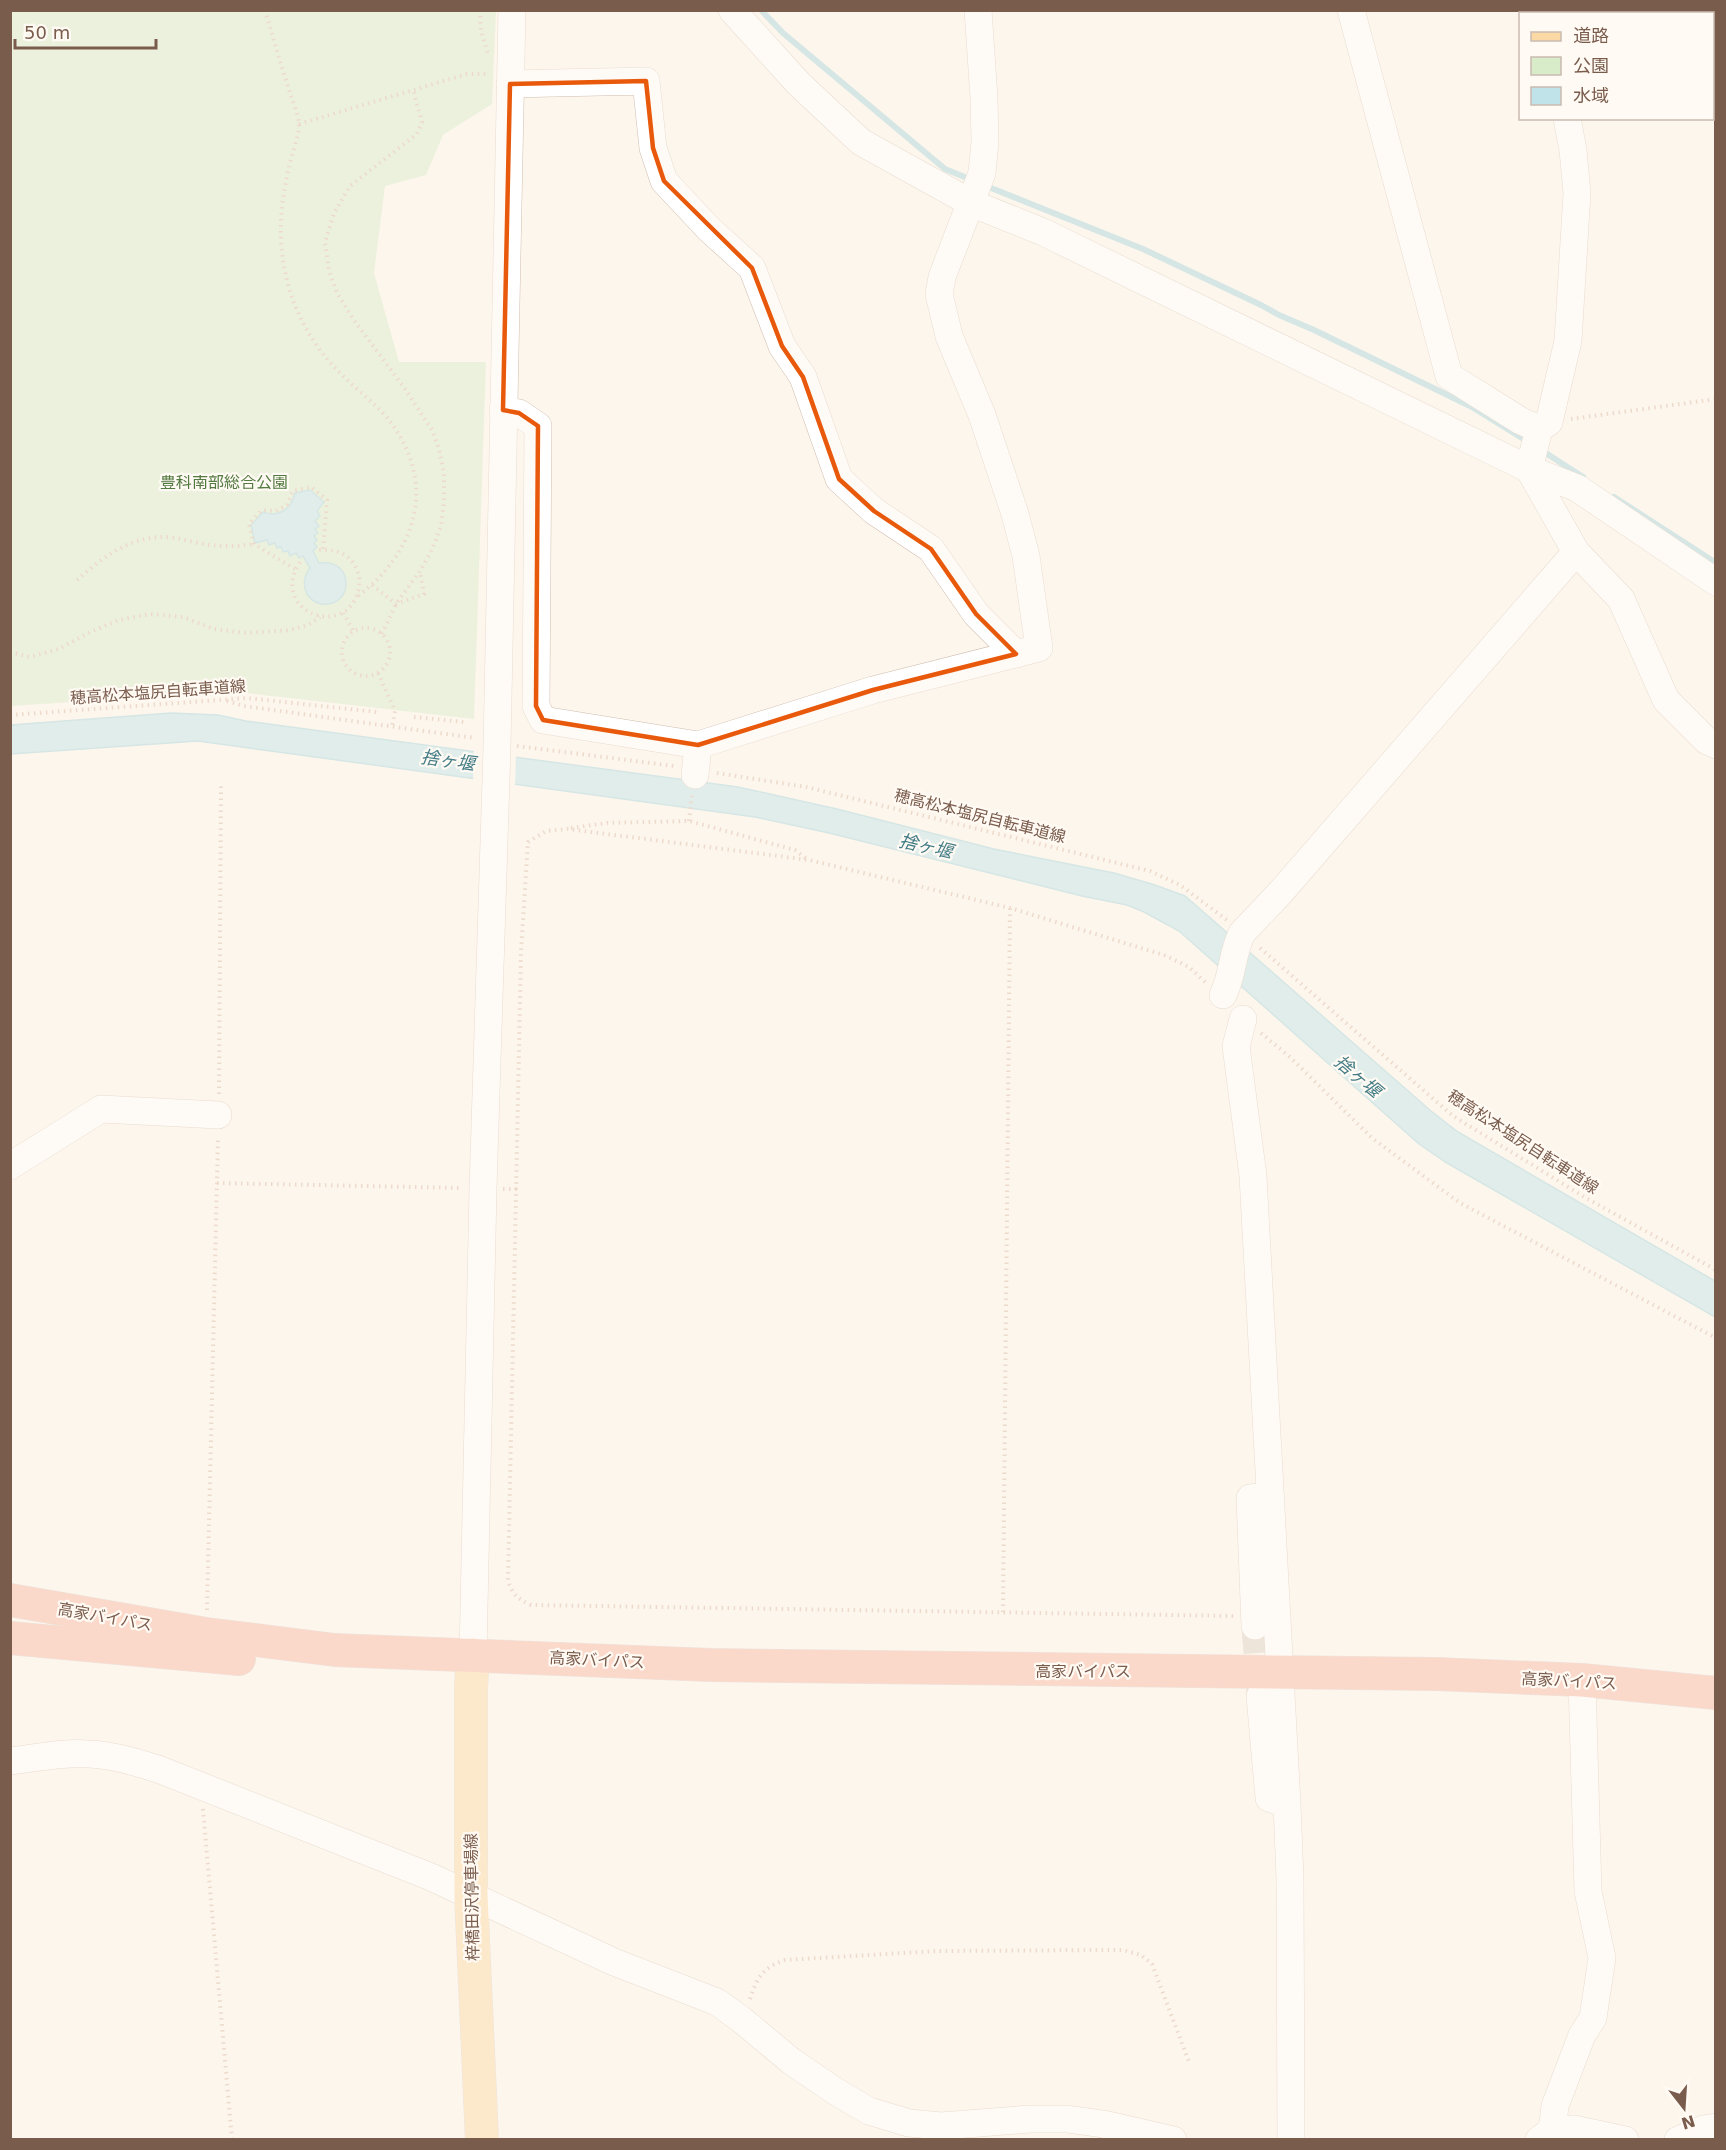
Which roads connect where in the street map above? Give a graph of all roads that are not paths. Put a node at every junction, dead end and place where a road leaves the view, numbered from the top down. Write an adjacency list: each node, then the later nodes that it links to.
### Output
1 (512, 10): 5 (street)
2 (732, 10): 7 (street)
3 (978, 10): 7 (street)
4 (1351, 10): 9 (street)
5 (504, 80): 8 (street); 13 (street)
6 (1567, 120): 9 (street)
7 (971, 203): 10 (street); 13 (street)
8 (503, 410): 14 (street); 25 (street)
9 (1544, 426): 10 (street)
10 (1528, 469): 11 (street); 12 (street)
11 (1576, 552): 15 (street); 17 (street)
12 (1716, 582)
13 (1016, 654): 14 (street)
14 (698, 745): 16 (street)
15 (1716, 745)
16 (693, 771)
17 (1226, 988)
18 (1243, 1019): 21 (street)
19 (218, 1115): 20 (street)
20 (10, 1166)
21 (1270, 1495): 23 (street); 27 (street)
22 (10, 1600): 25 (highway, 高家バイパス)
23 (1255, 1621)
24 (10, 1638): 25 (highway, 高家バイパス)
25 (462, 1655): 27 (highway, 高家バイパス); 30 (main road, 梓橋田沢停車場線)
26 (1582, 1680): 27 (highway, 高家バイパス); 28 (highway, 高家バイパス); 33 (street)
27 (1270, 1684): 36 (street)
28 (1716, 1693)
29 (10, 1761): 30 (street)
30 (471, 1895): 32 (street); 34 (main road, 梓橋田沢停車場線)
31 (1716, 2127): 38 (street)
32 (910, 2131): 35 (street)
33 (1546, 2134): 37 (street)
34 (482, 2139)
35 (1173, 2139)
36 (1291, 2139)
37 (1625, 2139)
38 (1678, 2139)

